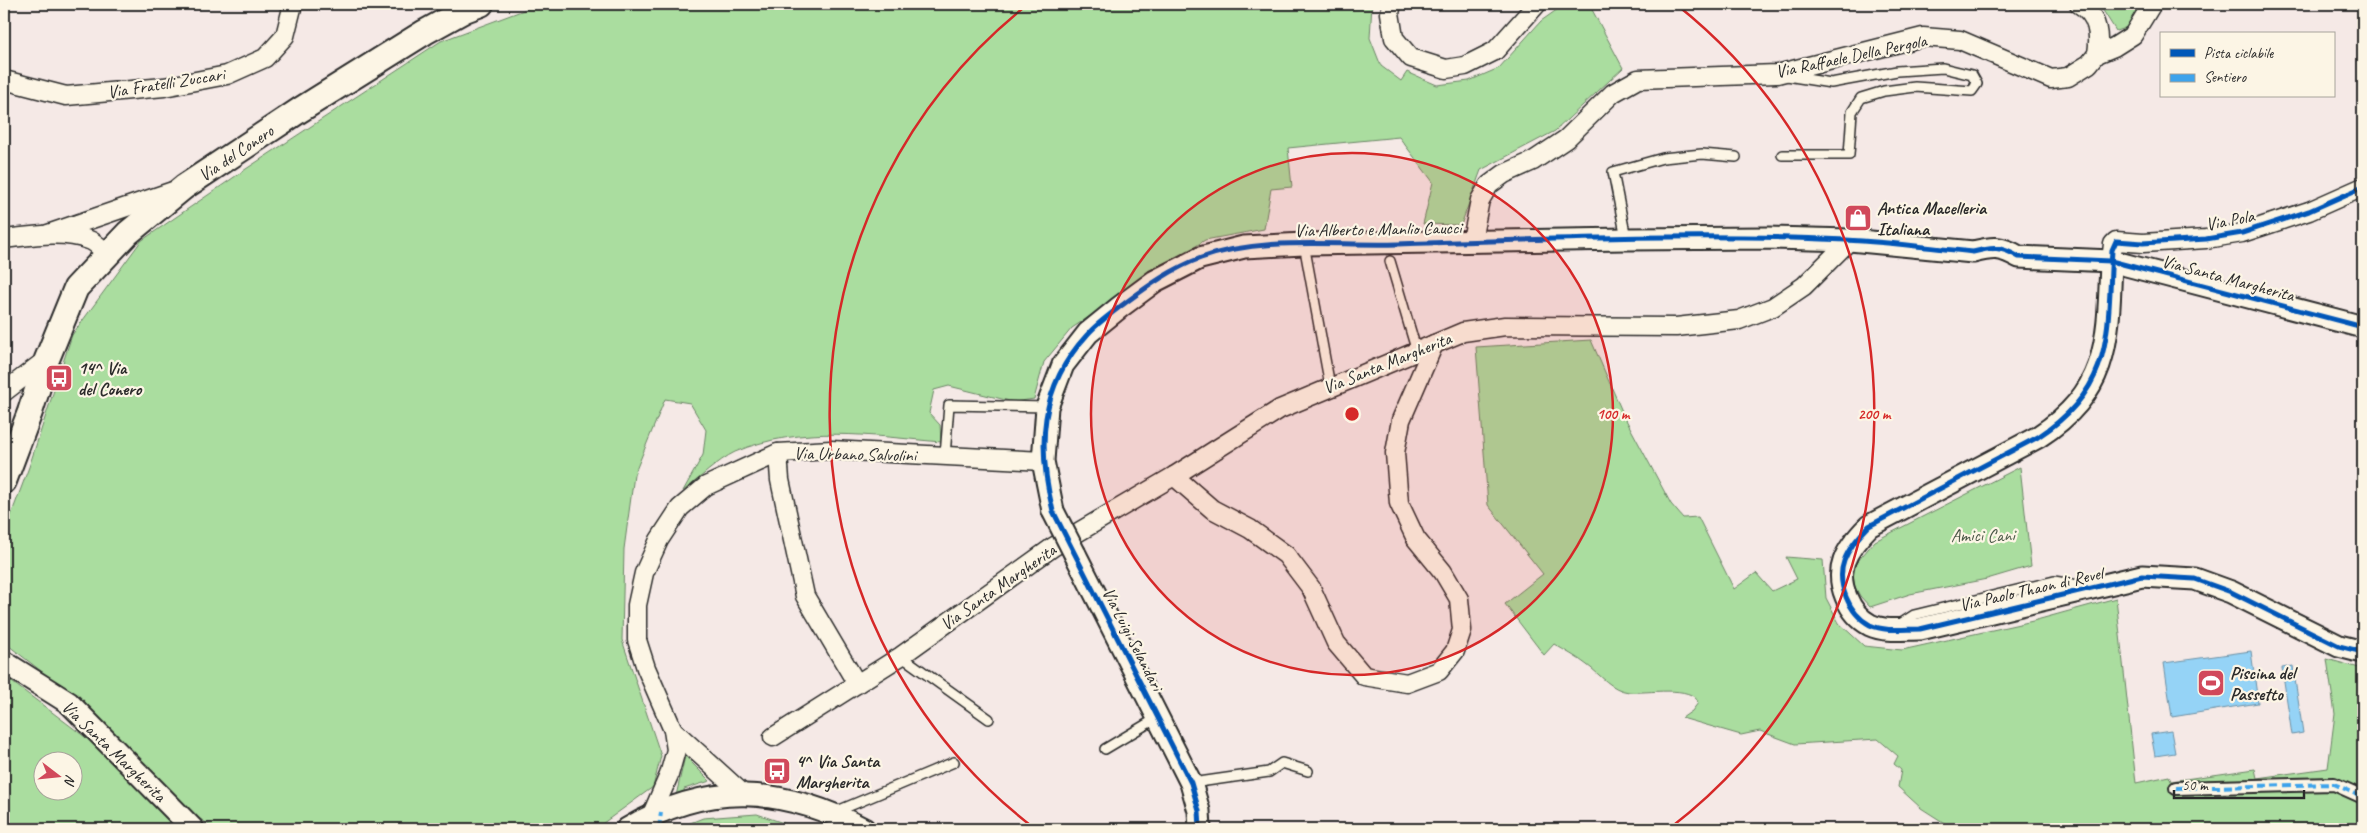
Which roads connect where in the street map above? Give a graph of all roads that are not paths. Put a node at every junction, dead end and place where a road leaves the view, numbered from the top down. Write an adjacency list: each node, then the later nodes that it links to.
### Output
1 (293, 4): 9 (street, Via Fratelli Zuccari)
2 (1392, 4): 3 (street)
3 (1537, 4)
4 (2079, 4): 7 (street)
5 (2152, 4): 7 (street, Via Raffaele Della Pergola)
6 (470, 6): 12 (main road, Via del Conero)
7 (2097, 54): 8 (street, Via Raffaele Della Pergola)
8 (1777, 74): 10 (lane); 19 (street, Via Raffaele Della Pergola)
9 (4, 80)
10 (1782, 155)
11 (1736, 157): 18 (lane)
12 (184, 187): 14 (street); 15 (main road, Via del Conero)
13 (2363, 187): 24 (street, Via Pola)
14 (90, 220): 15 (street); 16 (street)
15 (128, 233): 22 (main road, Via del Conero)
16 (48, 234): 17 (street); 22 (street)
17 (4, 239)
18 (1626, 239): 19 (street); 20 (street)
19 (1472, 240): 21 (street, Via Alberto e Manlio Caucci)
20 (1850, 240): 24 (street, Via Santa Margherita); 26 (street, Via Santa Margherita)
21 (1304, 244): 29 (lane, Via Alberto e Manlio Caucci); 31 (street, Via Alberto e Manlio Caucci)
22 (107, 254): 28 (main road, Via del Conero)
23 (1390, 261): 27 (lane)
24 (2111, 261): 25 (street, Via Santa Margherita); 37 (street, Via Paolo Thaon di Revel)
25 (2363, 327)
26 (1434, 344): 27 (street, Via Santa Margherita); 35 (street)
27 (1416, 352): 29 (street, Via Santa Margherita)
28 (47, 359): 30 (street); 36 (main road, Via del Conero)
29 (1330, 386): 35 (street, Via Santa Margherita)
30 (4, 392)
31 (1047, 407): 33 (lane); 34 (street, Via Alberto e Manlio Caucci)
32 (778, 453): 33 (street, Via Urbano Salvolini); 40 (street); 43 (street, Via Urbano Salvolini)
33 (945, 456): 34 (street, Via Urbano Salvolini)
34 (1043, 461): 41 (street, Via Luigi Selandari, bridge)
35 (1174, 476): 38 (street, Via Santa Margherita)
36 (4, 481)
37 (2363, 652)
38 (901, 656): 40 (street, Via Santa Margherita); 42 (lane)
39 (4, 662): 54 (street, Via Santa Margherita)
40 (857, 684): 44 (street, Via Santa Margherita)
41 (1157, 718): 45 (lane, Via Luigi Selandari); 48 (street, Via Luigi Selandari)
42 (989, 719)
43 (673, 730): 50 (street, Via Urbano Salvolini); 53 (street, Via Urbano Salvolini)
44 (773, 737)
45 (1105, 749)
46 (954, 762): 52 (lane)
47 (1308, 771): 48 (lane)
48 (1191, 783): 57 (street, Via Luigi Selandari)
49 (2176, 788): 51 (street)
50 (742, 793): 52 (street); 53 (street)
51 (2363, 797)
52 (832, 813): 56 (street)
53 (652, 814): 55 (street)
54 (193, 829)
55 (627, 829)
56 (864, 829)
57 (1200, 829)

